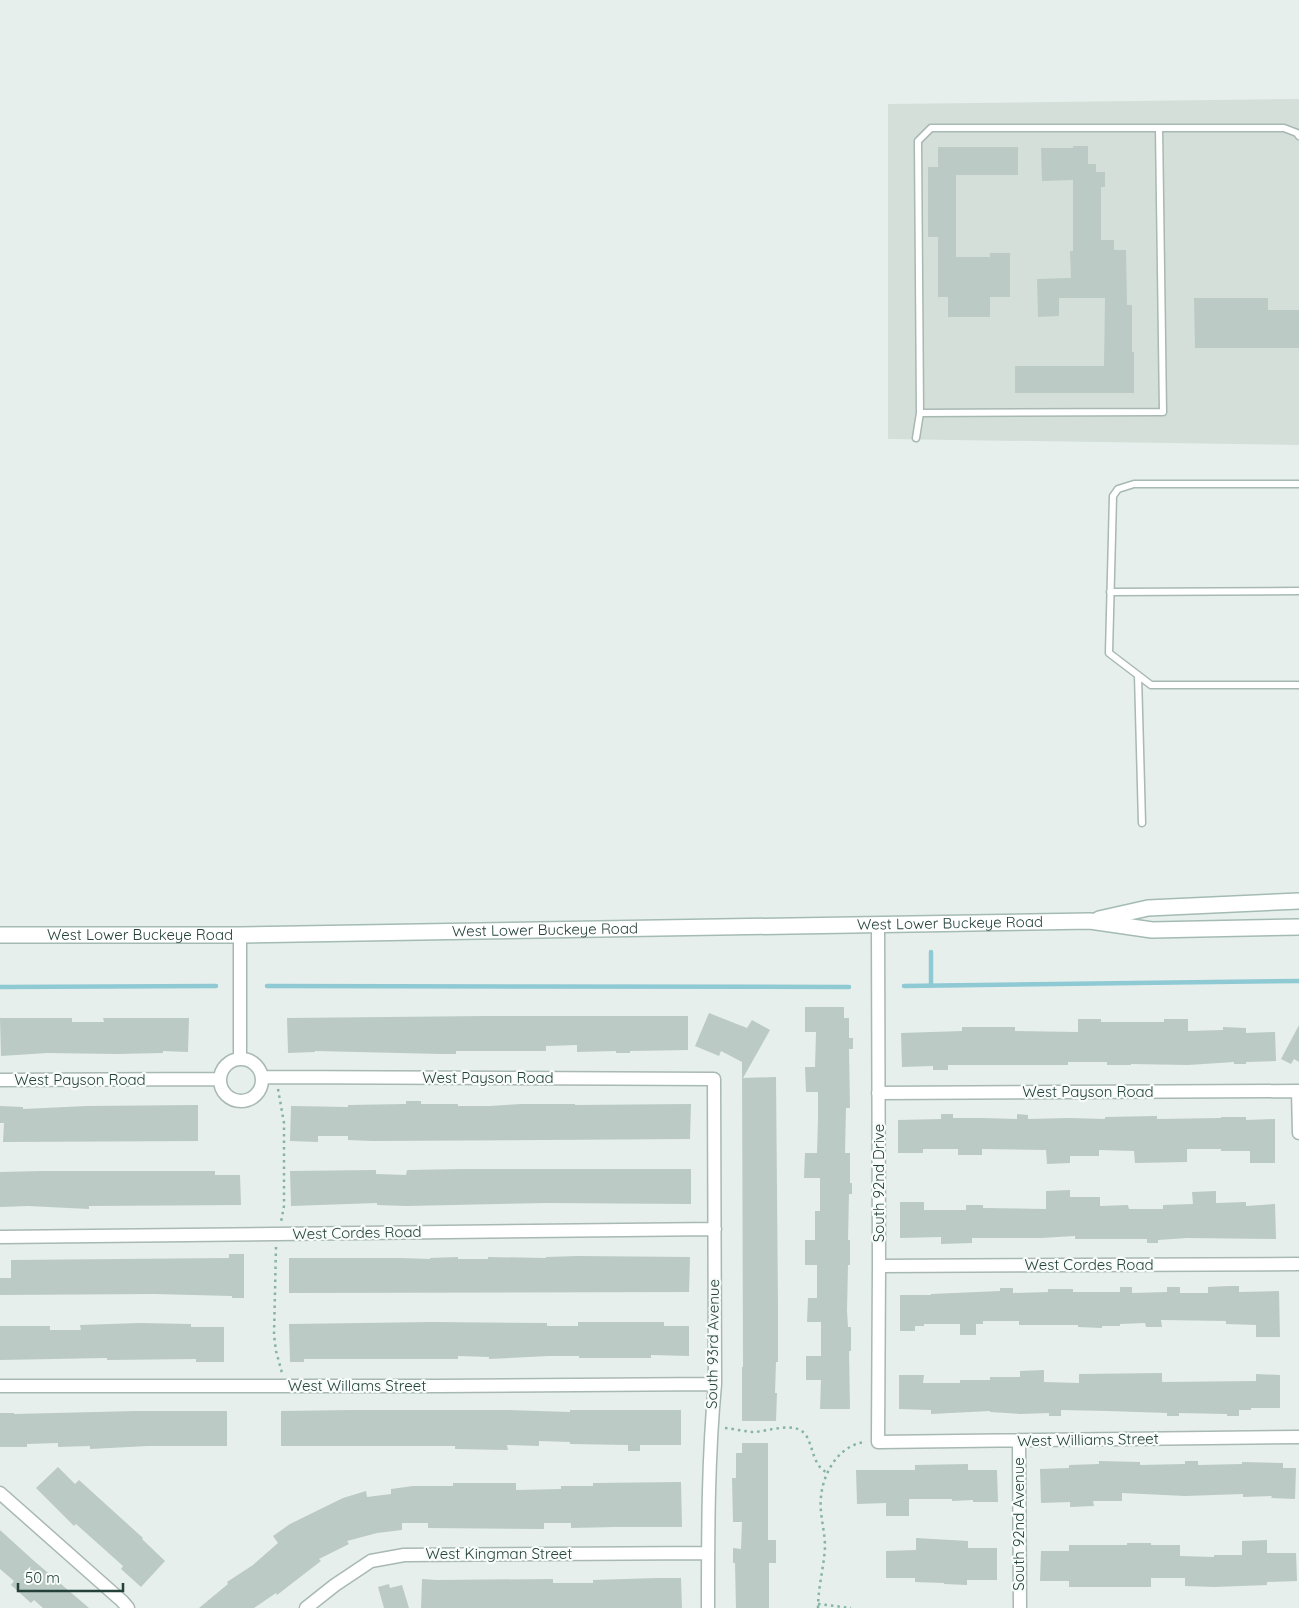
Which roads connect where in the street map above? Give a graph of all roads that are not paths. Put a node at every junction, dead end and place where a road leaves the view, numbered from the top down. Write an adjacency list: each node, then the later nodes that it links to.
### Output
1 (1159, 128): 2 (lane); 3 (lane); 3 (lane)
2 (1299, 136)
3 (920, 413): 4 (lane)
4 (916, 438)
5 (1299, 484): 7 (lane)
6 (1299, 591): 7 (lane)
7 (1110, 592): 8 (lane)
8 (1138, 675): 9 (lane); 10 (lane)
9 (1299, 685)
10 (1142, 824)
11 (1299, 901): 12 (main road, West Lower Buckeye Road)
12 (1090, 921): 13 (main road, West Lower Buckeye Road); 14 (main road, West Lower Buckeye Road)
13 (878, 924): 16 (main road, West Lower Buckeye Road); 22 (street, South 92nd Drive)
14 (1299, 927)
15 (0, 935): 16 (main road, West Lower Buckeye Road)
16 (240, 935): 17 (street)
17 (240, 1059): 18 (street); 19 (street)
18 (262, 1077): 19 (street); 20 (street, West Payson Road)
19 (220, 1079): 21 (street, West Payson Road)
20 (714, 1079): 24 (street, South 93rd Avenue)
21 (0, 1080)
22 (878, 1093): 23 (street, West Payson Road); 27 (street, South 92nd Drive)
23 (1299, 1133)
24 (715, 1229): 25 (street, West Cordes Road); 28 (street, South 93rd Avenue)
25 (0, 1237)
26 (1299, 1264): 27 (street, West Cordes Road)
27 (879, 1266): 32 (street, South 92nd Drive)
28 (715, 1384): 29 (street, West Willams Street); 34 (street, South 93rd Avenue)
29 (0, 1386)
30 (1299, 1438): 31 (street, West Williams Street)
31 (1019, 1440): 32 (street, West Williams Street); 38 (street, South 92nd Avenue)
32 (878, 1442)
33 (0, 1493): 35 (street)
34 (708, 1553): 36 (street, West Kingman Street); 37 (street, South 93rd Avenue)
35 (128, 1608)
36 (306, 1608)
37 (708, 1608)
38 (1020, 1608)

